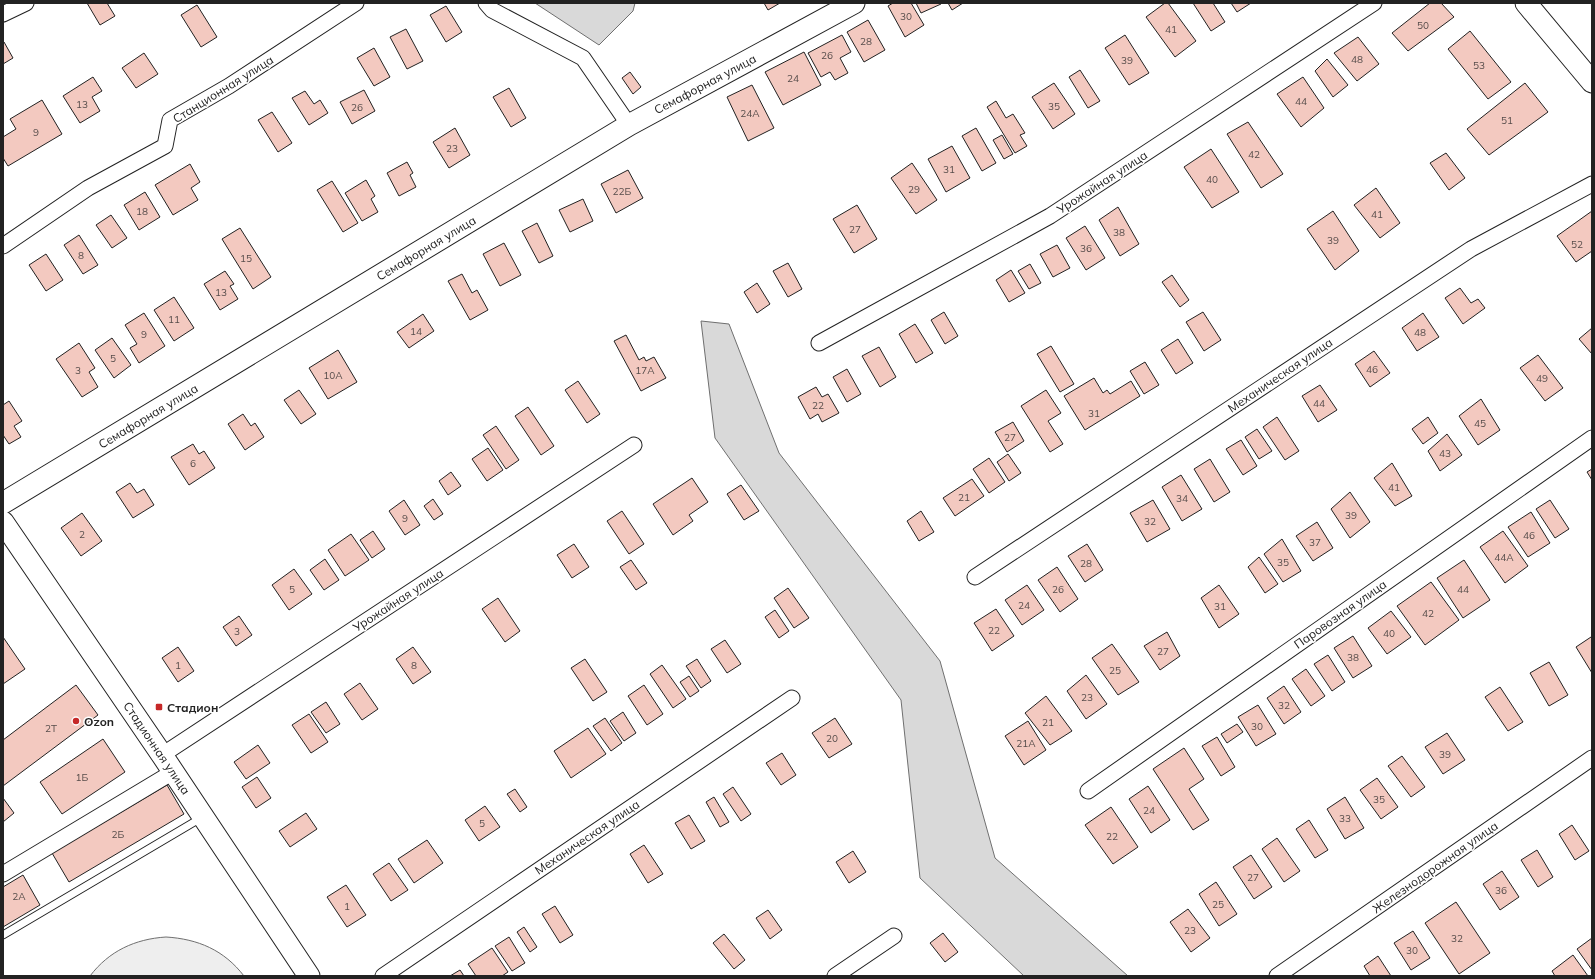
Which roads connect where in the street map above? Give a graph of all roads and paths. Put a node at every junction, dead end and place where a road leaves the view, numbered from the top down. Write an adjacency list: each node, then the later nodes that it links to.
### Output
1 (26, 3): 7 (street)
2 (356, 3): 11 (street, Станционная улица)
3 (486, 3): 9 (street)
4 (854, 3): 9 (street, Семафорная улица)
5 (1374, 3): 12 (street, Урожайная улица)
6 (1526, 3): 8 (street)
7 (3, 14)
8 (1592, 82)
9 (630, 125): 15 (street, Семафорная улица)
10 (1592, 184): 17 (street, Механическая улица)
11 (3, 246)
12 (818, 343)
13 (1592, 438): 22 (street, Паровозная улица)
14 (634, 445): 19 (street, Урожайная улица)
15 (3, 503)
16 (3, 522): 19 (street, Стадионная улица)
17 (975, 577)
18 (792, 698): 28 (street, Механическая улица)
19 (162, 755): 21 (street, Стадионная улица)
20 (1592, 758): 30 (street, Железнодорожная улица)
21 (173, 772): 23 (street, Стадионная улица); 24 (street)
22 (1088, 791)
23 (203, 817): 25 (lane); 27 (street, Стадионная улица)
24 (3, 874)
25 (3, 935)
26 (894, 936): 29 (street)
27 (309, 976)
28 (382, 976)
29 (835, 976)
30 (1277, 976)

